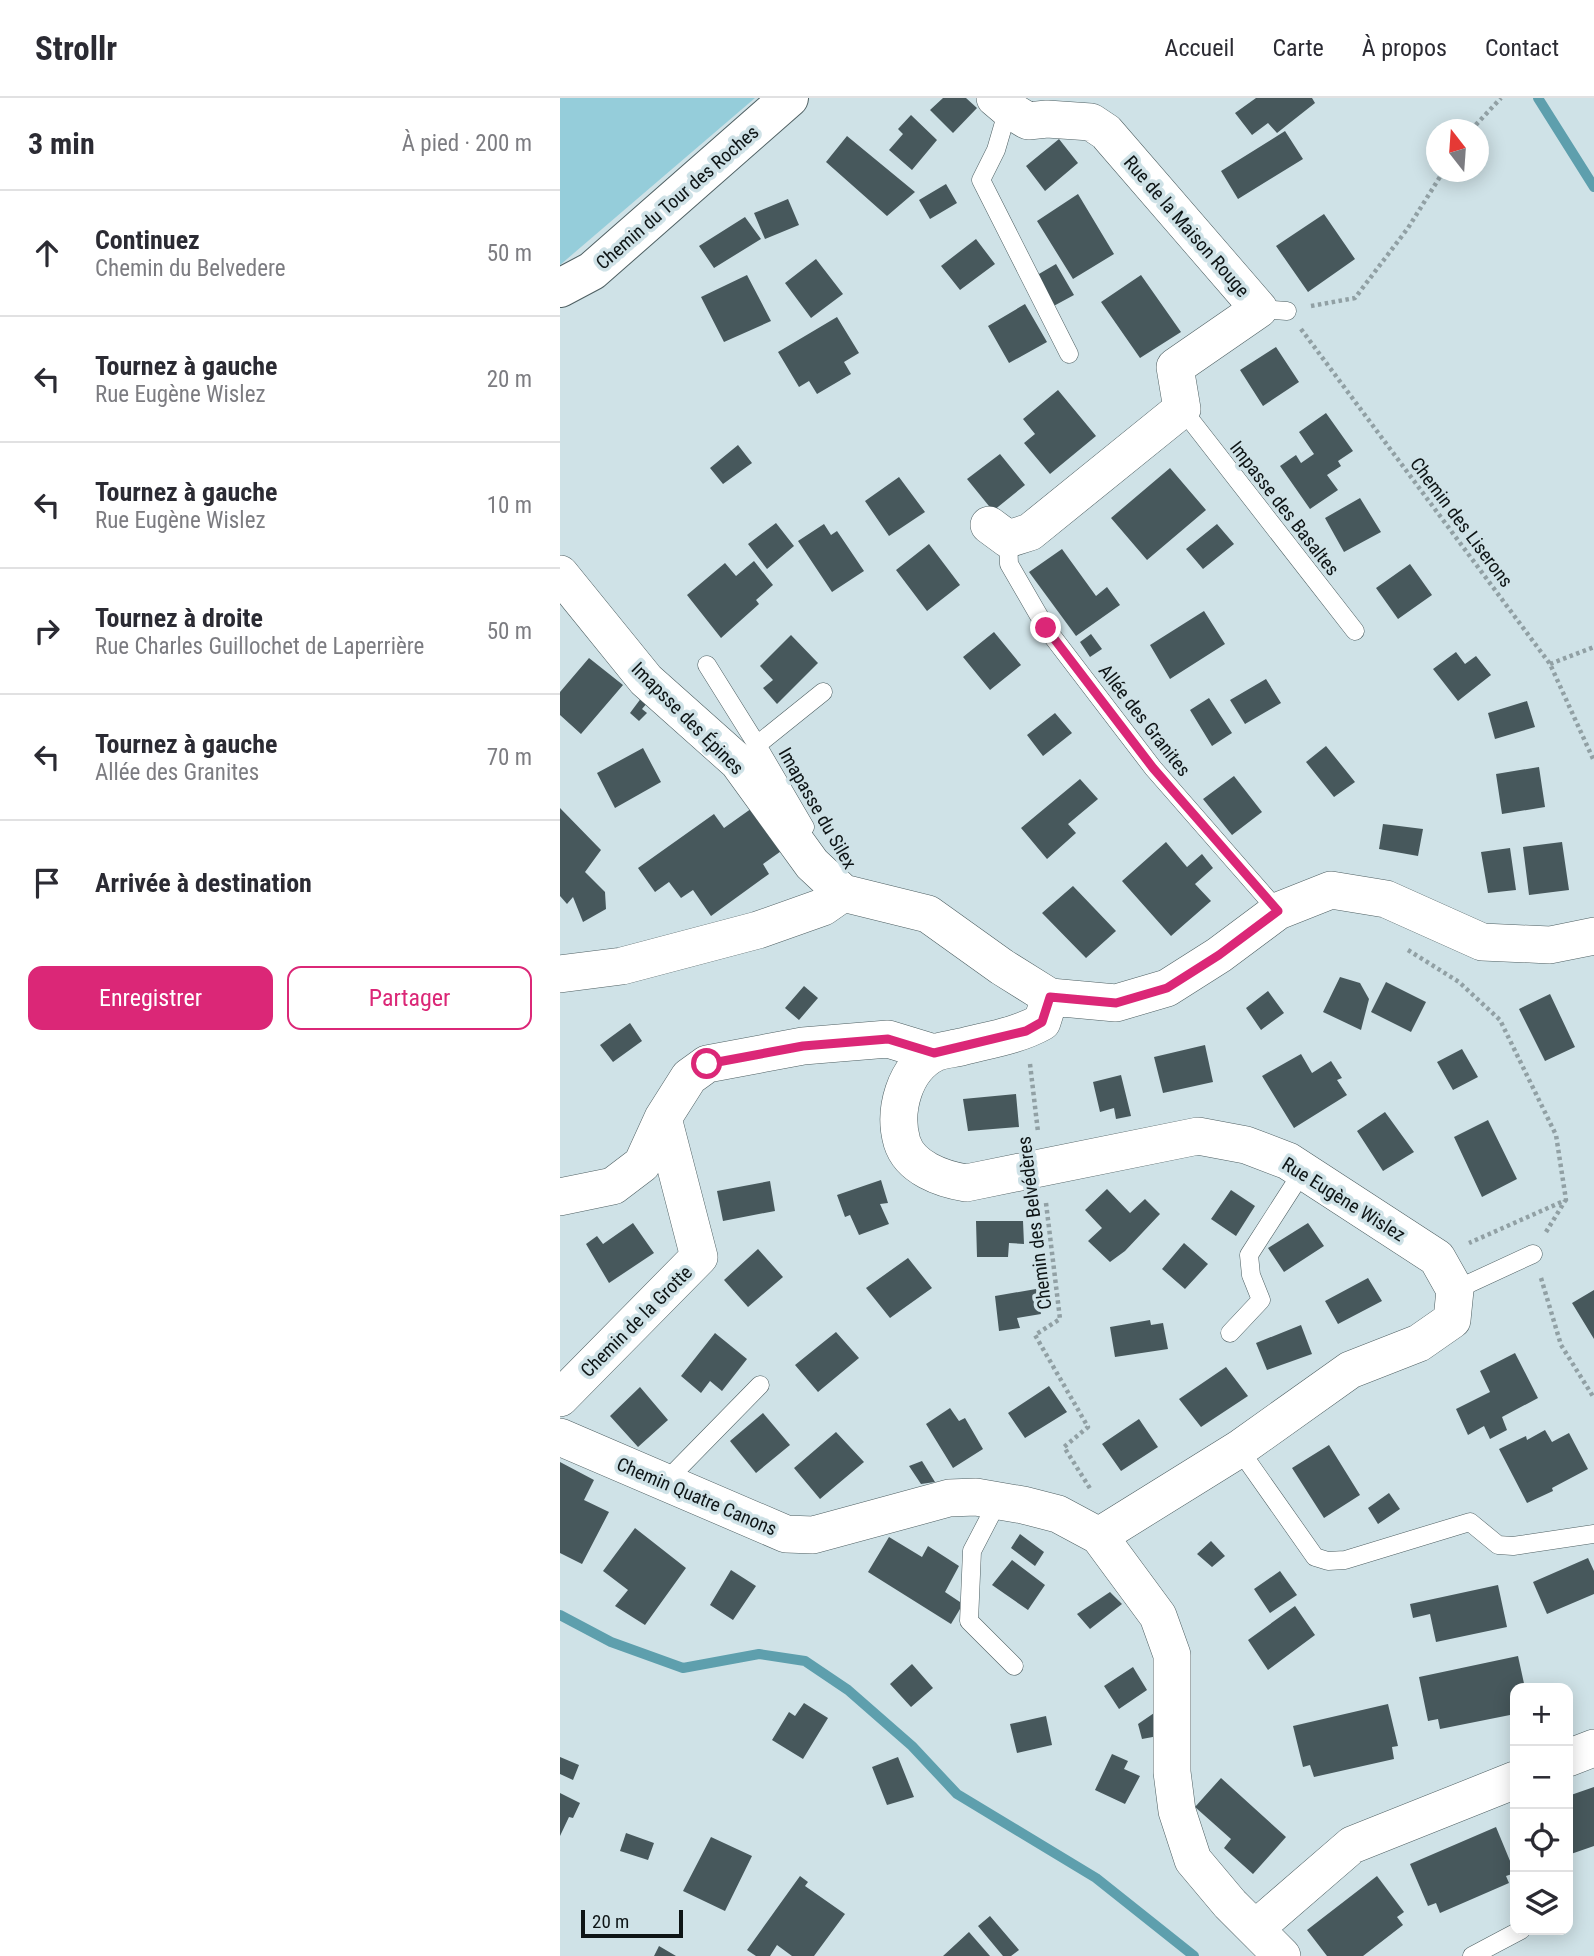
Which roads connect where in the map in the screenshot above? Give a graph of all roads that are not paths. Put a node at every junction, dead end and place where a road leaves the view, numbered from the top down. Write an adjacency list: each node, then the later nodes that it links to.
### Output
1 (789, 98): 3 (street, Chemin du Tour des Roches)
2 (1002, 104): 4 (lane); 5 (street, Rue de la Maison Rouge)
3 (560, 288)
4 (1069, 354)
5 (1182, 410): 6 (street); 8 (lane, Impasse des Basaltes)
6 (998, 532): 13 (lane, Allée des Granites)
7 (560, 574): 12 (street, Imapsse des Épines)
8 (1356, 631)
9 (707, 665): 11 (lane)
10 (823, 692): 11 (lane, Imapasse du Silex)
11 (757, 745): 12 (lane, Imapasse du Silex)
12 (843, 893): 15 (street); 16 (street)
13 (1278, 911): 14 (street); 16 (street)
14 (1594, 936)
15 (560, 974)
16 (1050, 997): 17 (street)
17 (934, 1053): 18 (street); 19 (street, Rue Eugène Wislez)
18 (663, 1118): 20 (street); 25 (street, Chemin de la Grotte)
19 (1303, 1171): 22 (street, Rue Eugène Wislez); 23 (lane)
20 (560, 1197)
21 (1533, 1254): 22 (lane)
22 (1455, 1290): 27 (street)
23 (1230, 1333)
24 (761, 1385): 28 (lane)
25 (560, 1398)
26 (560, 1437): 28 (street, Chemin Quatre Canons)
27 (1239, 1449): 30 (street); 31 (lane)
28 (665, 1482): 29 (street, Chemin Quatre Canons)
29 (999, 1501): 30 (street, Chemin Quatre Canons); 32 (lane)
30 (1106, 1531): 36 (street, Chemin Quatre Canons)
31 (1594, 1534)
32 (1014, 1666)
33 (1594, 1748): 34 (street)
34 (1573, 1756)
35 (1510, 1782): 36 (street)
36 (1256, 1928): 38 (street, Chemin Quatre Canons)
37 (1512, 1935): 39 (lane)
38 (1282, 1956)
39 (1472, 1956)

